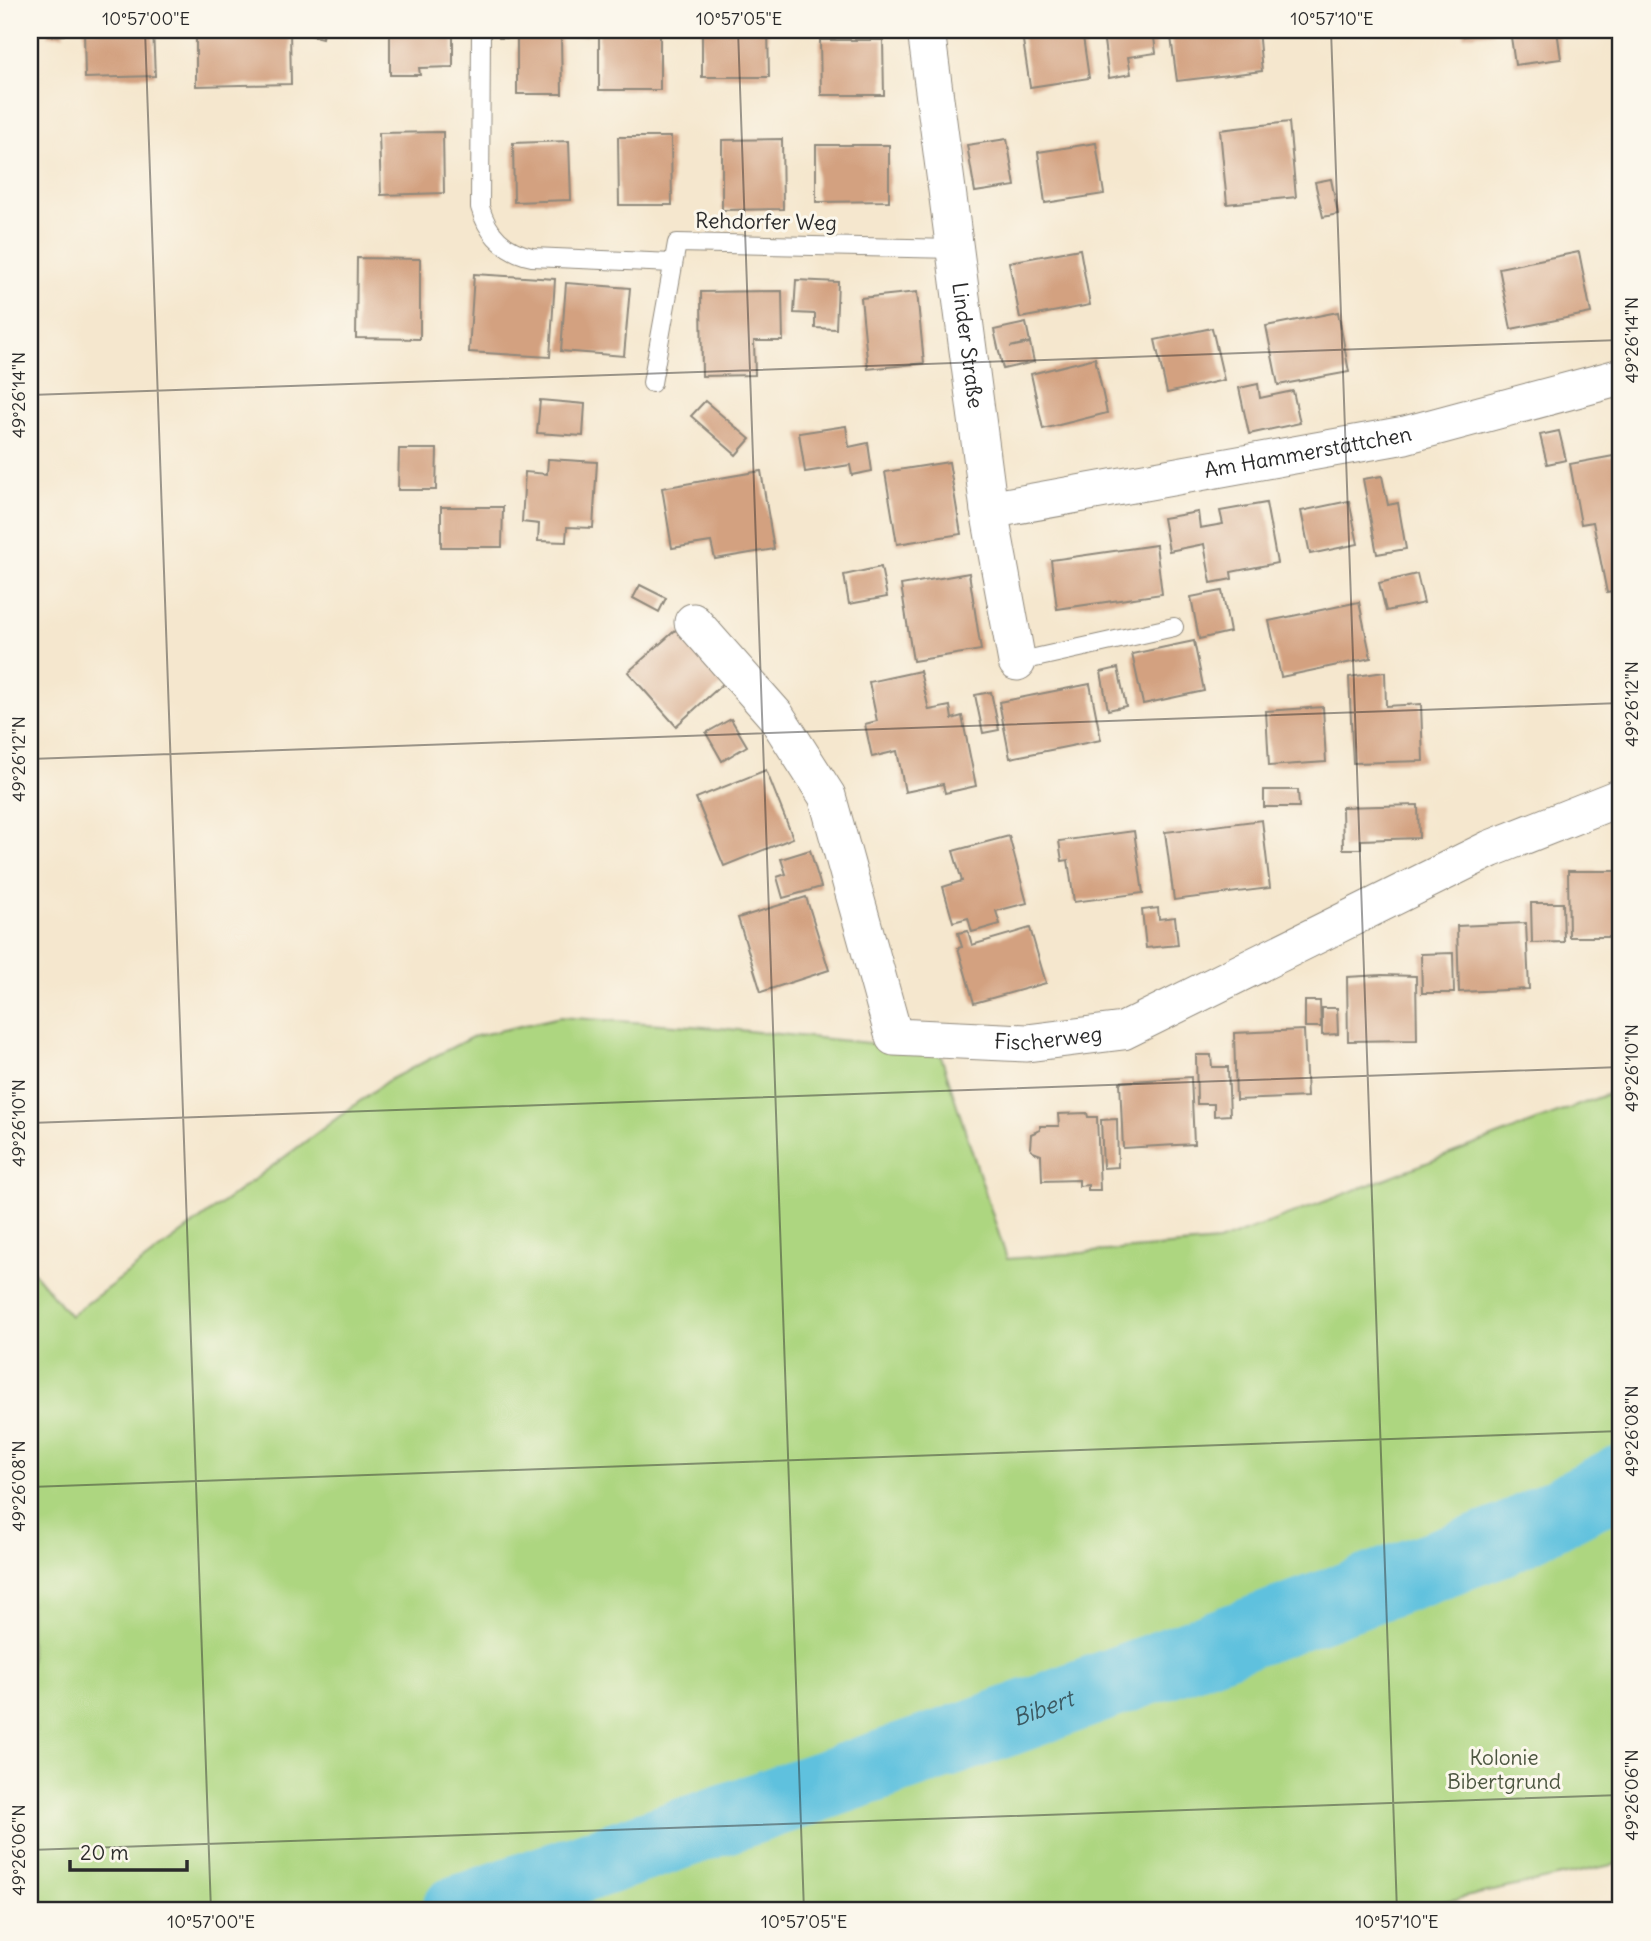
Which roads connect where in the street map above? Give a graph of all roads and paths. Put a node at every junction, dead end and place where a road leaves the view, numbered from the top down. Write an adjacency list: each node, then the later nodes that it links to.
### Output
1 (481, 30): 4 (lane)
2 (926, 30): 3 (street, Linder Straße)
3 (955, 248): 4 (lane, Rehdorfer Weg); 7 (street, Linder Straße)
4 (673, 263): 6 (lane)
5 (1621, 377): 7 (street, Am Hammerstättchen)
6 (652, 383)
7 (989, 510): 10 (street, Linder Straße)
8 (693, 622): 11 (street, Fischerweg)
9 (1174, 626): 10 (lane)
10 (1017, 662)
11 (1621, 797)

